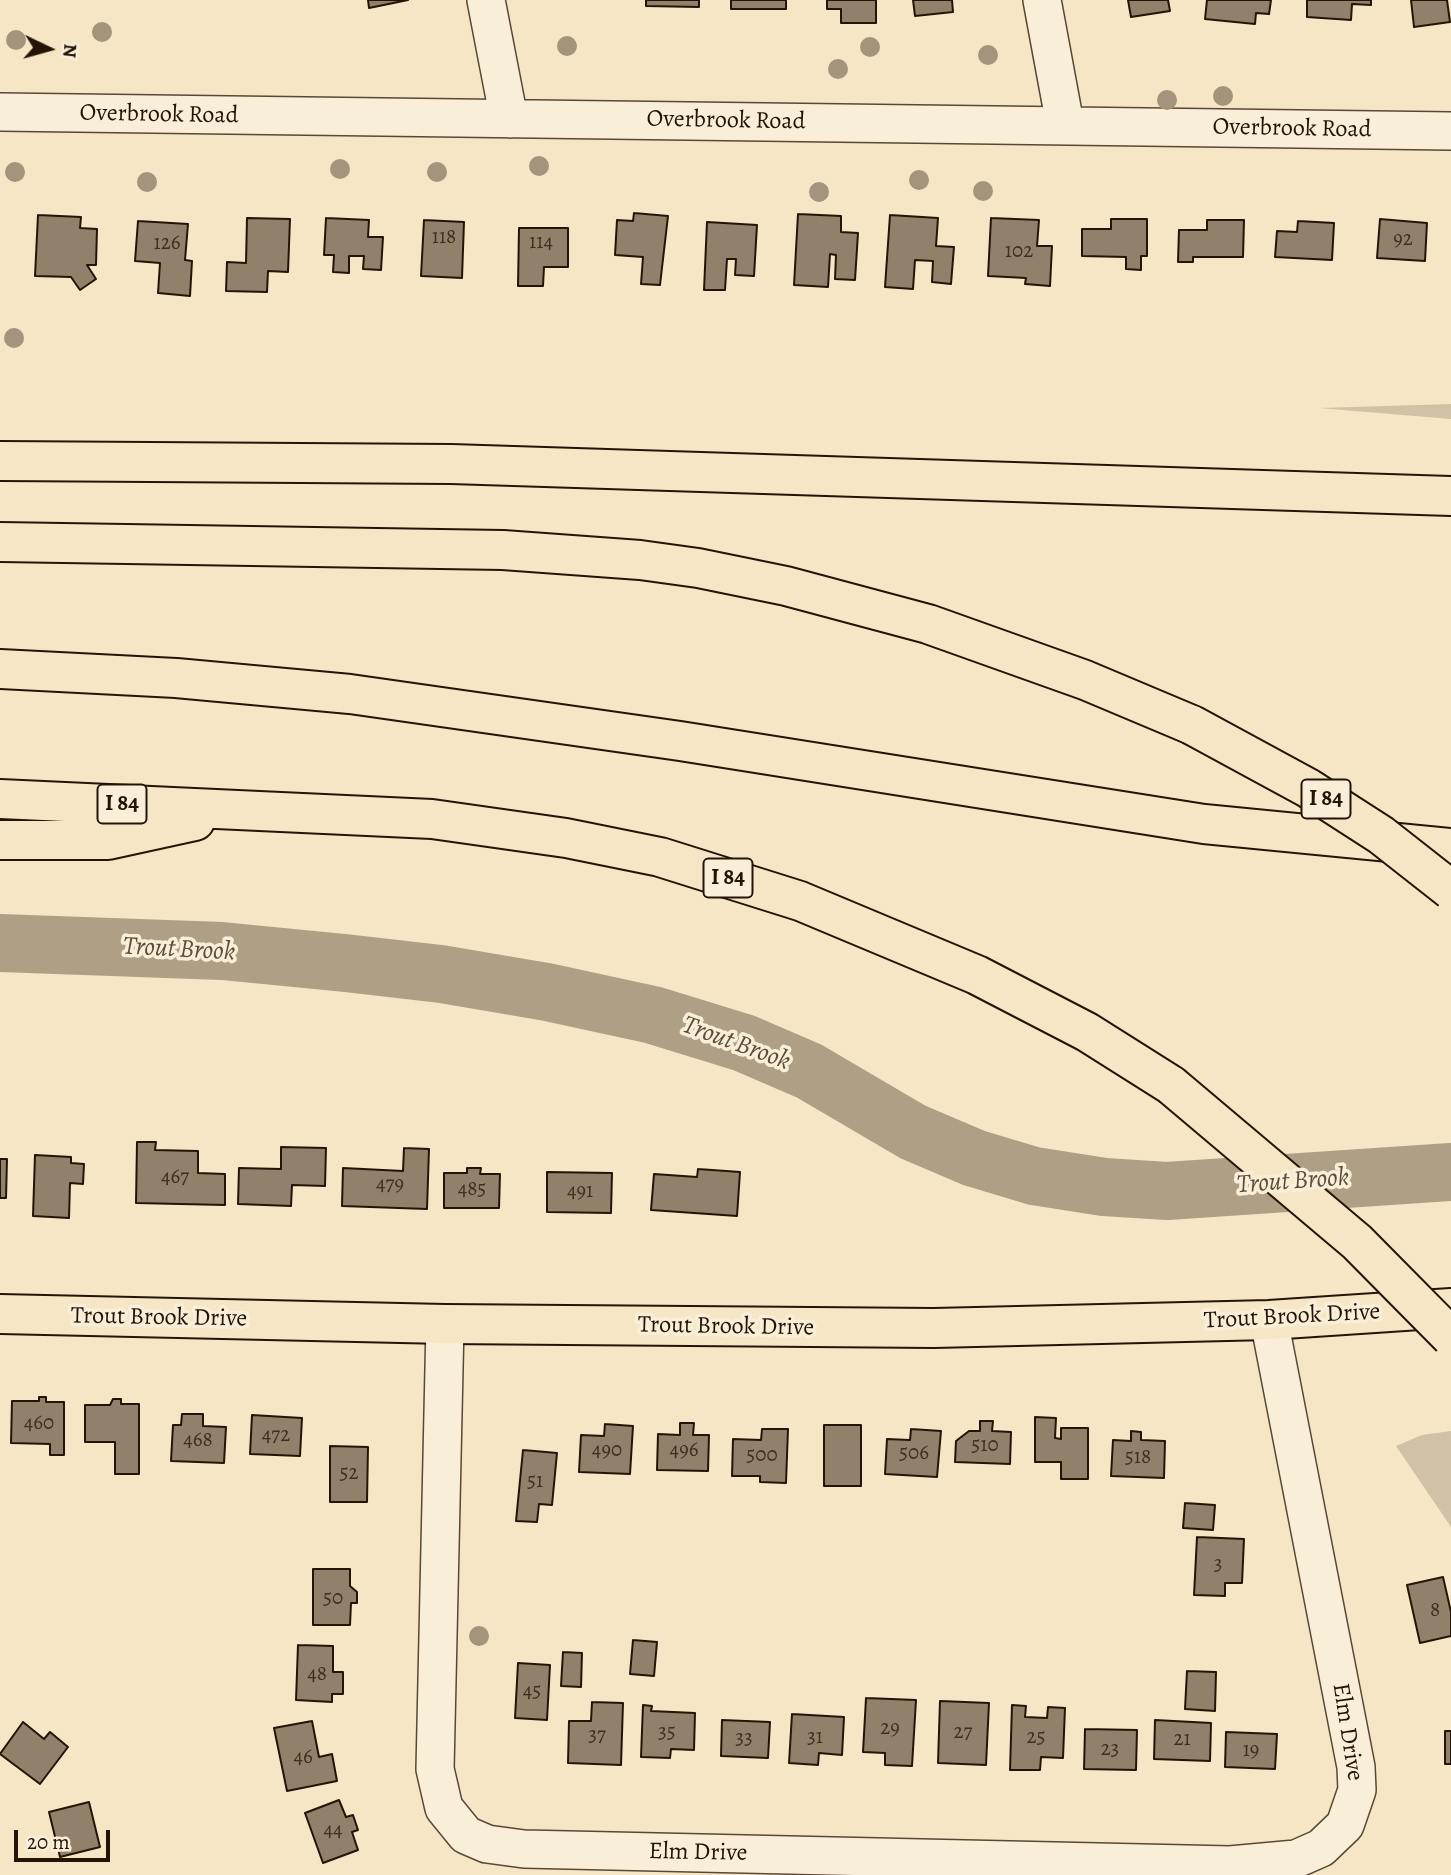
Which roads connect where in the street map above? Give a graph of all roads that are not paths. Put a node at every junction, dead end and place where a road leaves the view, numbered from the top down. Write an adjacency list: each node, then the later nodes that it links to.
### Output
1 (486, 0): 4 (street)
2 (1042, 0): 5 (street)
3 (0, 112): 4 (street, Overbrook Road)
4 (509, 119): 5 (street, Overbrook Road)
5 (1065, 124): 6 (street, Overbrook Road)
6 (1451, 131)
7 (0, 461): 8 (main road)
8 (1451, 496)
9 (0, 542): 15 (main road, I 84, bridge)
10 (0, 669): 14 (main road)
11 (0, 799): 12 (main road, I 84)
12 (244, 810): 13 (main road); 20 (main road, I 84, bridge)
13 (0, 840)
14 (1451, 848)
15 (1451, 890)
16 (1451, 1308): 18 (main road, Trout Brook Drive)
17 (0, 1314): 19 (main road, Trout Brook Drive)
18 (1269, 1320): 19 (main road, Trout Brook Drive); 19 (street, Elm Drive)
19 (445, 1324)
20 (1451, 1337)

